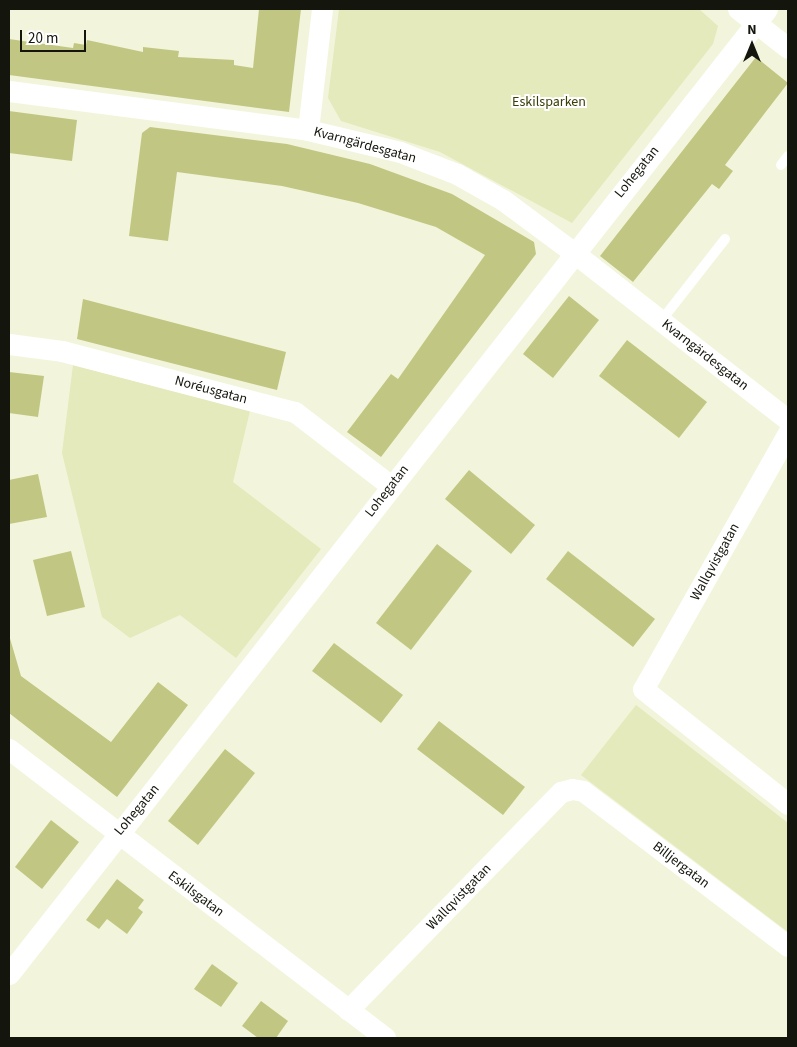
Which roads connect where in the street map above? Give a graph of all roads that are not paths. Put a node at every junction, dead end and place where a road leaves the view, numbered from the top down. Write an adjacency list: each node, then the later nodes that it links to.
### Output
1 (322, 9): 6 (street)
2 (738, 9): 3 (street)
3 (761, 16): 4 (street); 10 (street, Lohegatan)
4 (788, 48)
5 (9, 92): 6 (street, Kvarngärdesgatan)
6 (308, 130): 10 (street, Kvarngärdesgatan)
7 (788, 156): 8 (lane)
8 (781, 165)
9 (725, 238): 11 (lane)
10 (574, 252): 11 (street, Kvarngärdesgatan); 15 (street, Lohegatan)
11 (661, 321): 13 (street, Kvarngärdesgatan)
12 (9, 344): 15 (street, Noréusgatan)
13 (788, 420)
14 (788, 433): 18 (street, Wallqvistgatan)
15 (391, 486): 19 (street, Lohegatan)
16 (9, 749): 19 (street, Eskilsgatan)
17 (572, 789): 20 (street, Billjergatan); 22 (street, Wallqvistgatan)
18 (788, 804)
19 (117, 834): 21 (street, Lohegatan); 22 (street, Eskilsgatan)
20 (788, 946)
21 (9, 974)
22 (348, 1010): 23 (street, Eskilsgatan)
23 (385, 1038)

